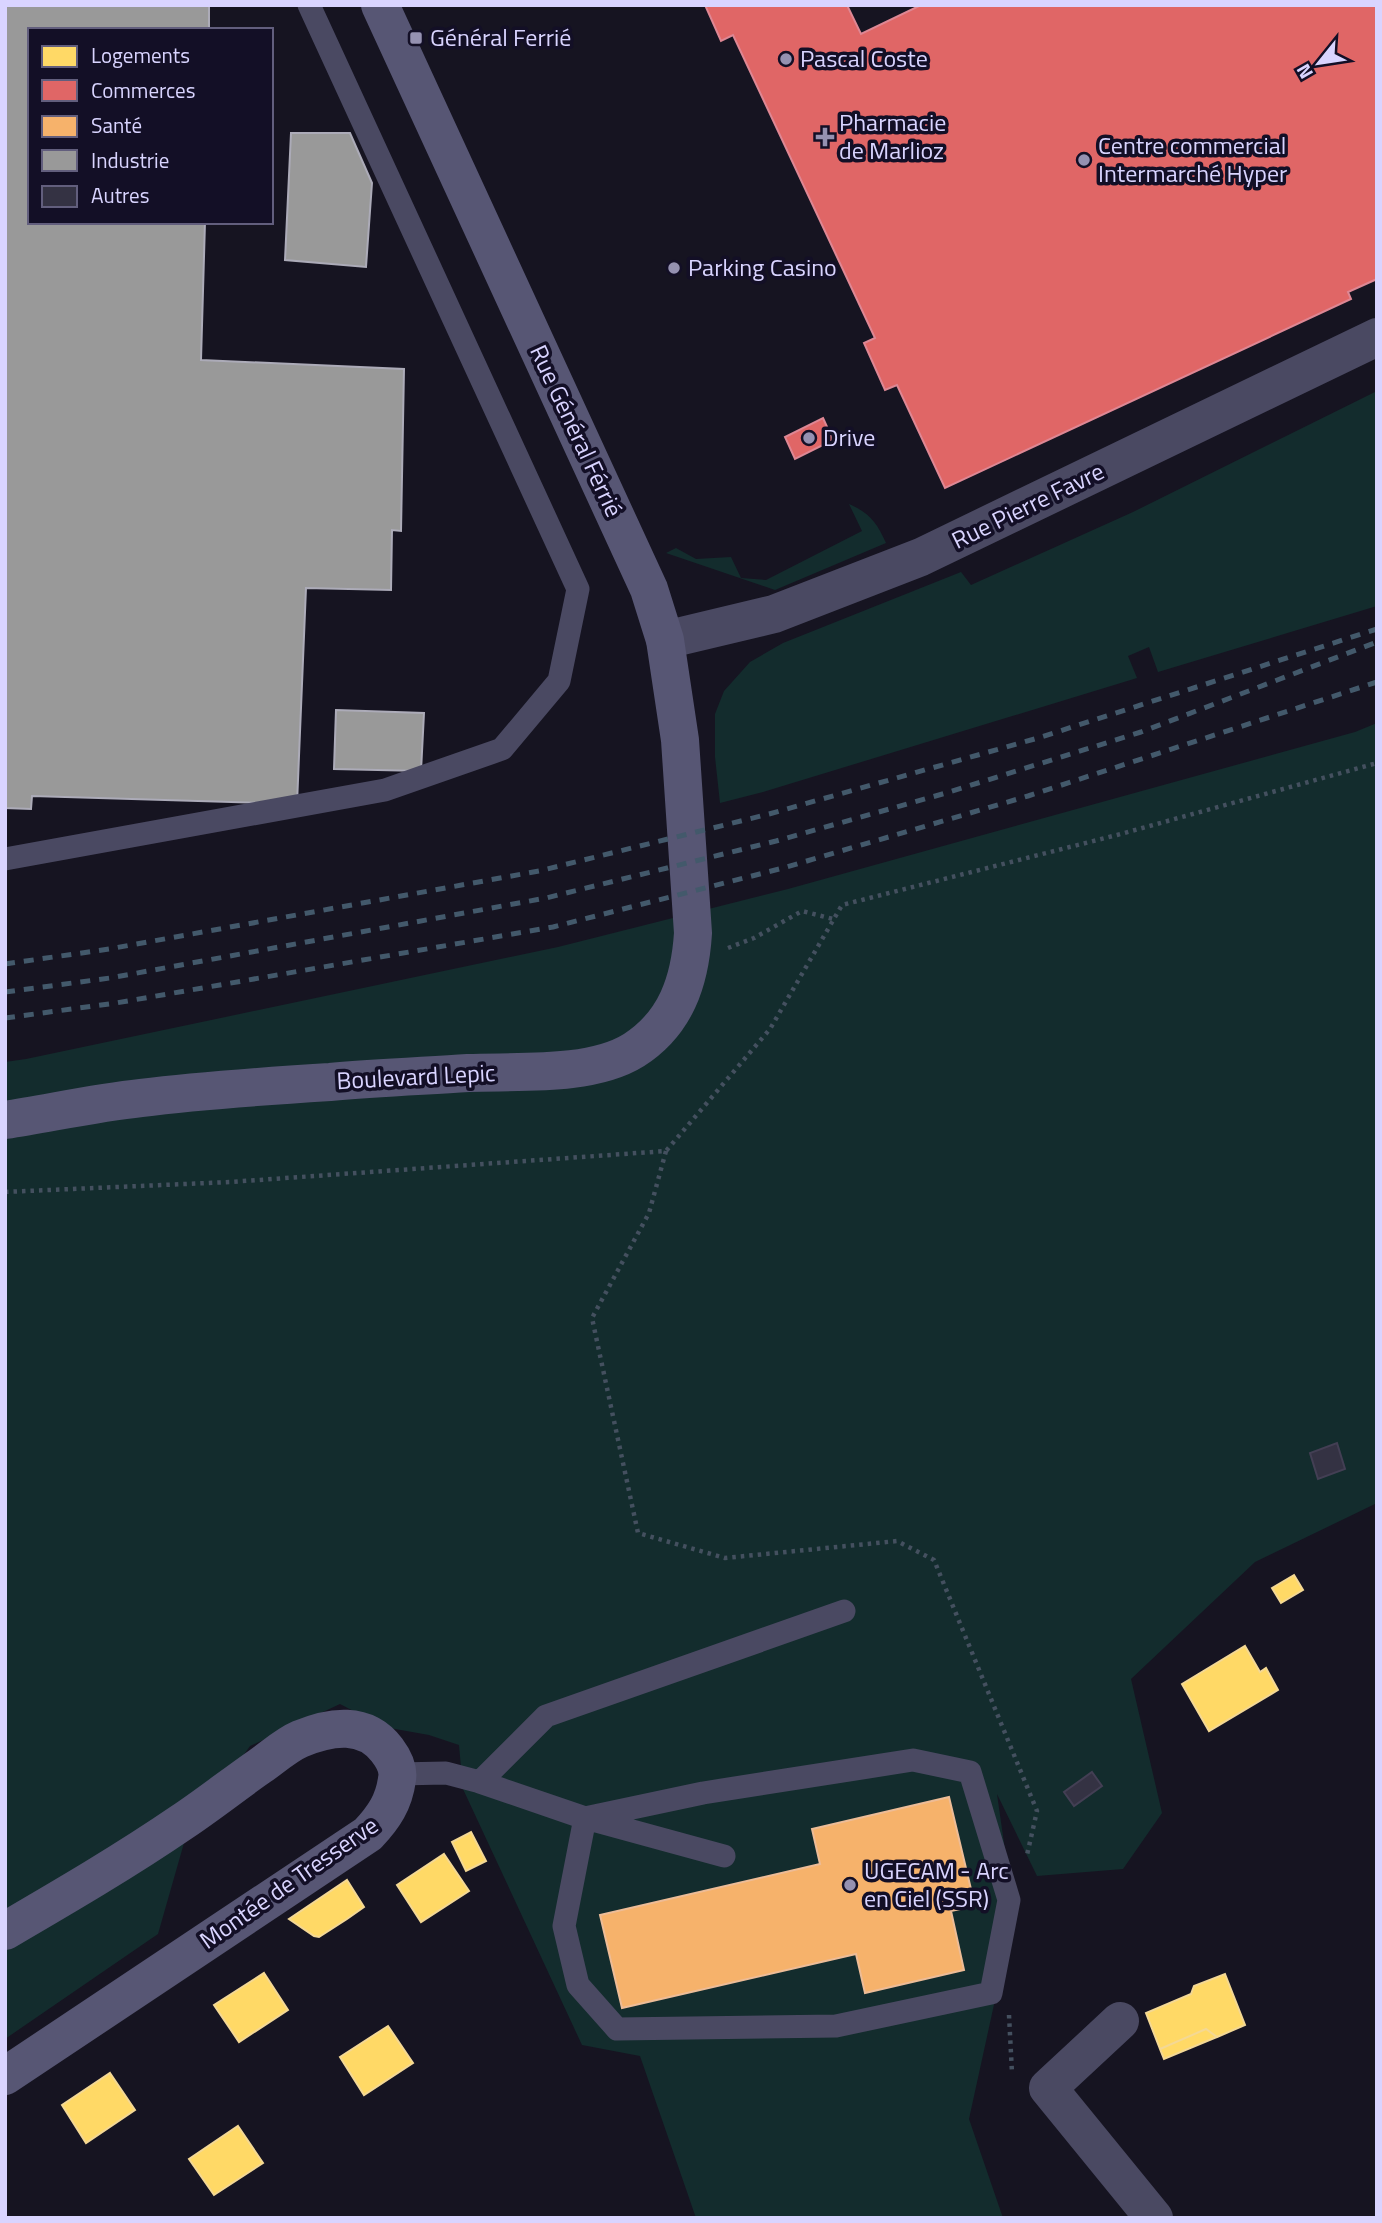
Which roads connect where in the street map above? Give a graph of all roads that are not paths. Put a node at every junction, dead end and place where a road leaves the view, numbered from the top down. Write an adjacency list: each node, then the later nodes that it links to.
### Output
1 (310, 5): 5 (lane)
2 (380, 5): 4 (main road, Rue Général Férrié)
3 (1377, 337): 4 (street, Rue Pierre Favre)
4 (665, 640): 6 (main road, Rue Général Férrié)
5 (5, 859)
6 (690, 879): 7 (main road, Boulevard Lepic)
7 (5, 1121)
8 (844, 1611): 10 (lane)
9 (398, 1774): 10 (lane); 13 (main road); 15 (main road, Montée de Tresserve)
10 (480, 1782): 11 (lane)
11 (585, 1818): 11 (lane); 12 (lane)
12 (724, 1856)
13 (5, 1931)
14 (1120, 2021): 16 (street)
15 (5, 2076)
16 (1154, 2218)

